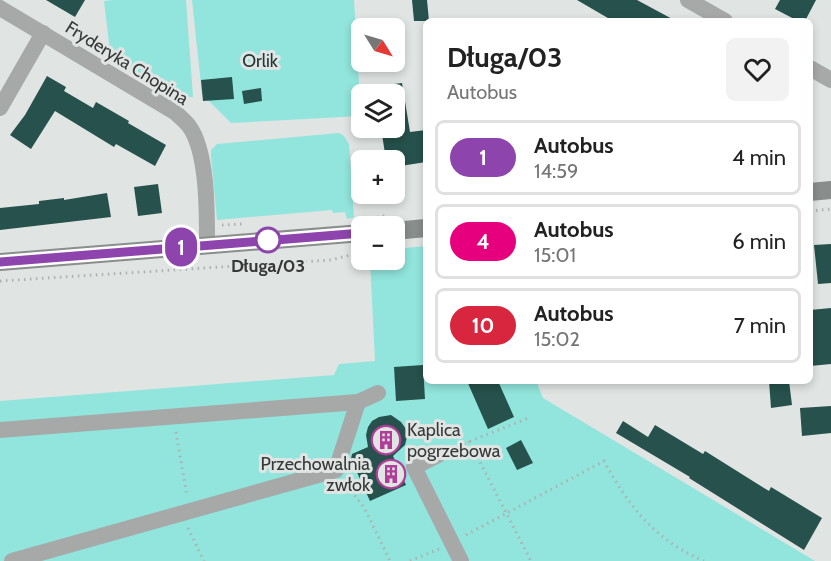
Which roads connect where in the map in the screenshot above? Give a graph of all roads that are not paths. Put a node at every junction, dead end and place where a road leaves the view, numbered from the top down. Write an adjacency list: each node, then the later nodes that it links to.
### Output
1 (688, 0): 3 (street)
2 (0, 8): 4 (street, Fryderyka Chopina)
3 (720, 18)
4 (42, 33): 7 (street); 13 (street, Fryderyka Chopina)
5 (813, 70): 6 (street)
6 (831, 80)
7 (0, 108)
8 (831, 190): 9 (street)
9 (813, 192)
10 (423, 228): 11 (street)
11 (405, 230)
12 (351, 234): 13 (street)
13 (207, 245): 14 (street)
14 (0, 262)
15 (378, 393): 16 (street)
16 (358, 402): 17 (street); 19 (street)
17 (0, 430)
18 (438, 455): 20 (street)
19 (12, 561)
20 (461, 561)

